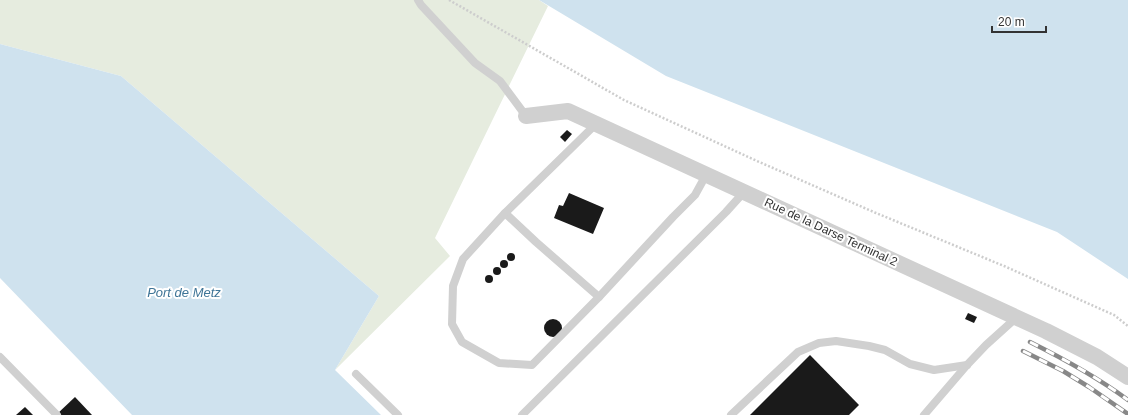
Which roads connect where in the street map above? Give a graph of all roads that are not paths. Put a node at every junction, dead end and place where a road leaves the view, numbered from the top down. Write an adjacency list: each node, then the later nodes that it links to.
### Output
1 (418, 0): 2 (lane)
2 (526, 116): 3 (street, Rue de la Darse Terminal 2)
3 (596, 124): 4 (street, Rue de la Darse Terminal 2); 6 (lane)
4 (706, 175): 5 (street, Rue de la Darse Terminal 2); 7 (lane)
5 (744, 192): 8 (street, Rue de la Darse Terminal 2); 15 (lane)
6 (505, 213): 7 (lane); 7 (lane)
7 (599, 296)
8 (1016, 318): 10 (lane); 12 (street, Rue de la Darse Terminal 2)
9 (0, 357): 13 (lane)
10 (967, 364): 16 (lane); 17 (lane)
11 (356, 374): 14 (lane)
12 (1128, 377)
13 (57, 415)
14 (398, 415)
15 (522, 415)
16 (731, 415)
17 (924, 415)

